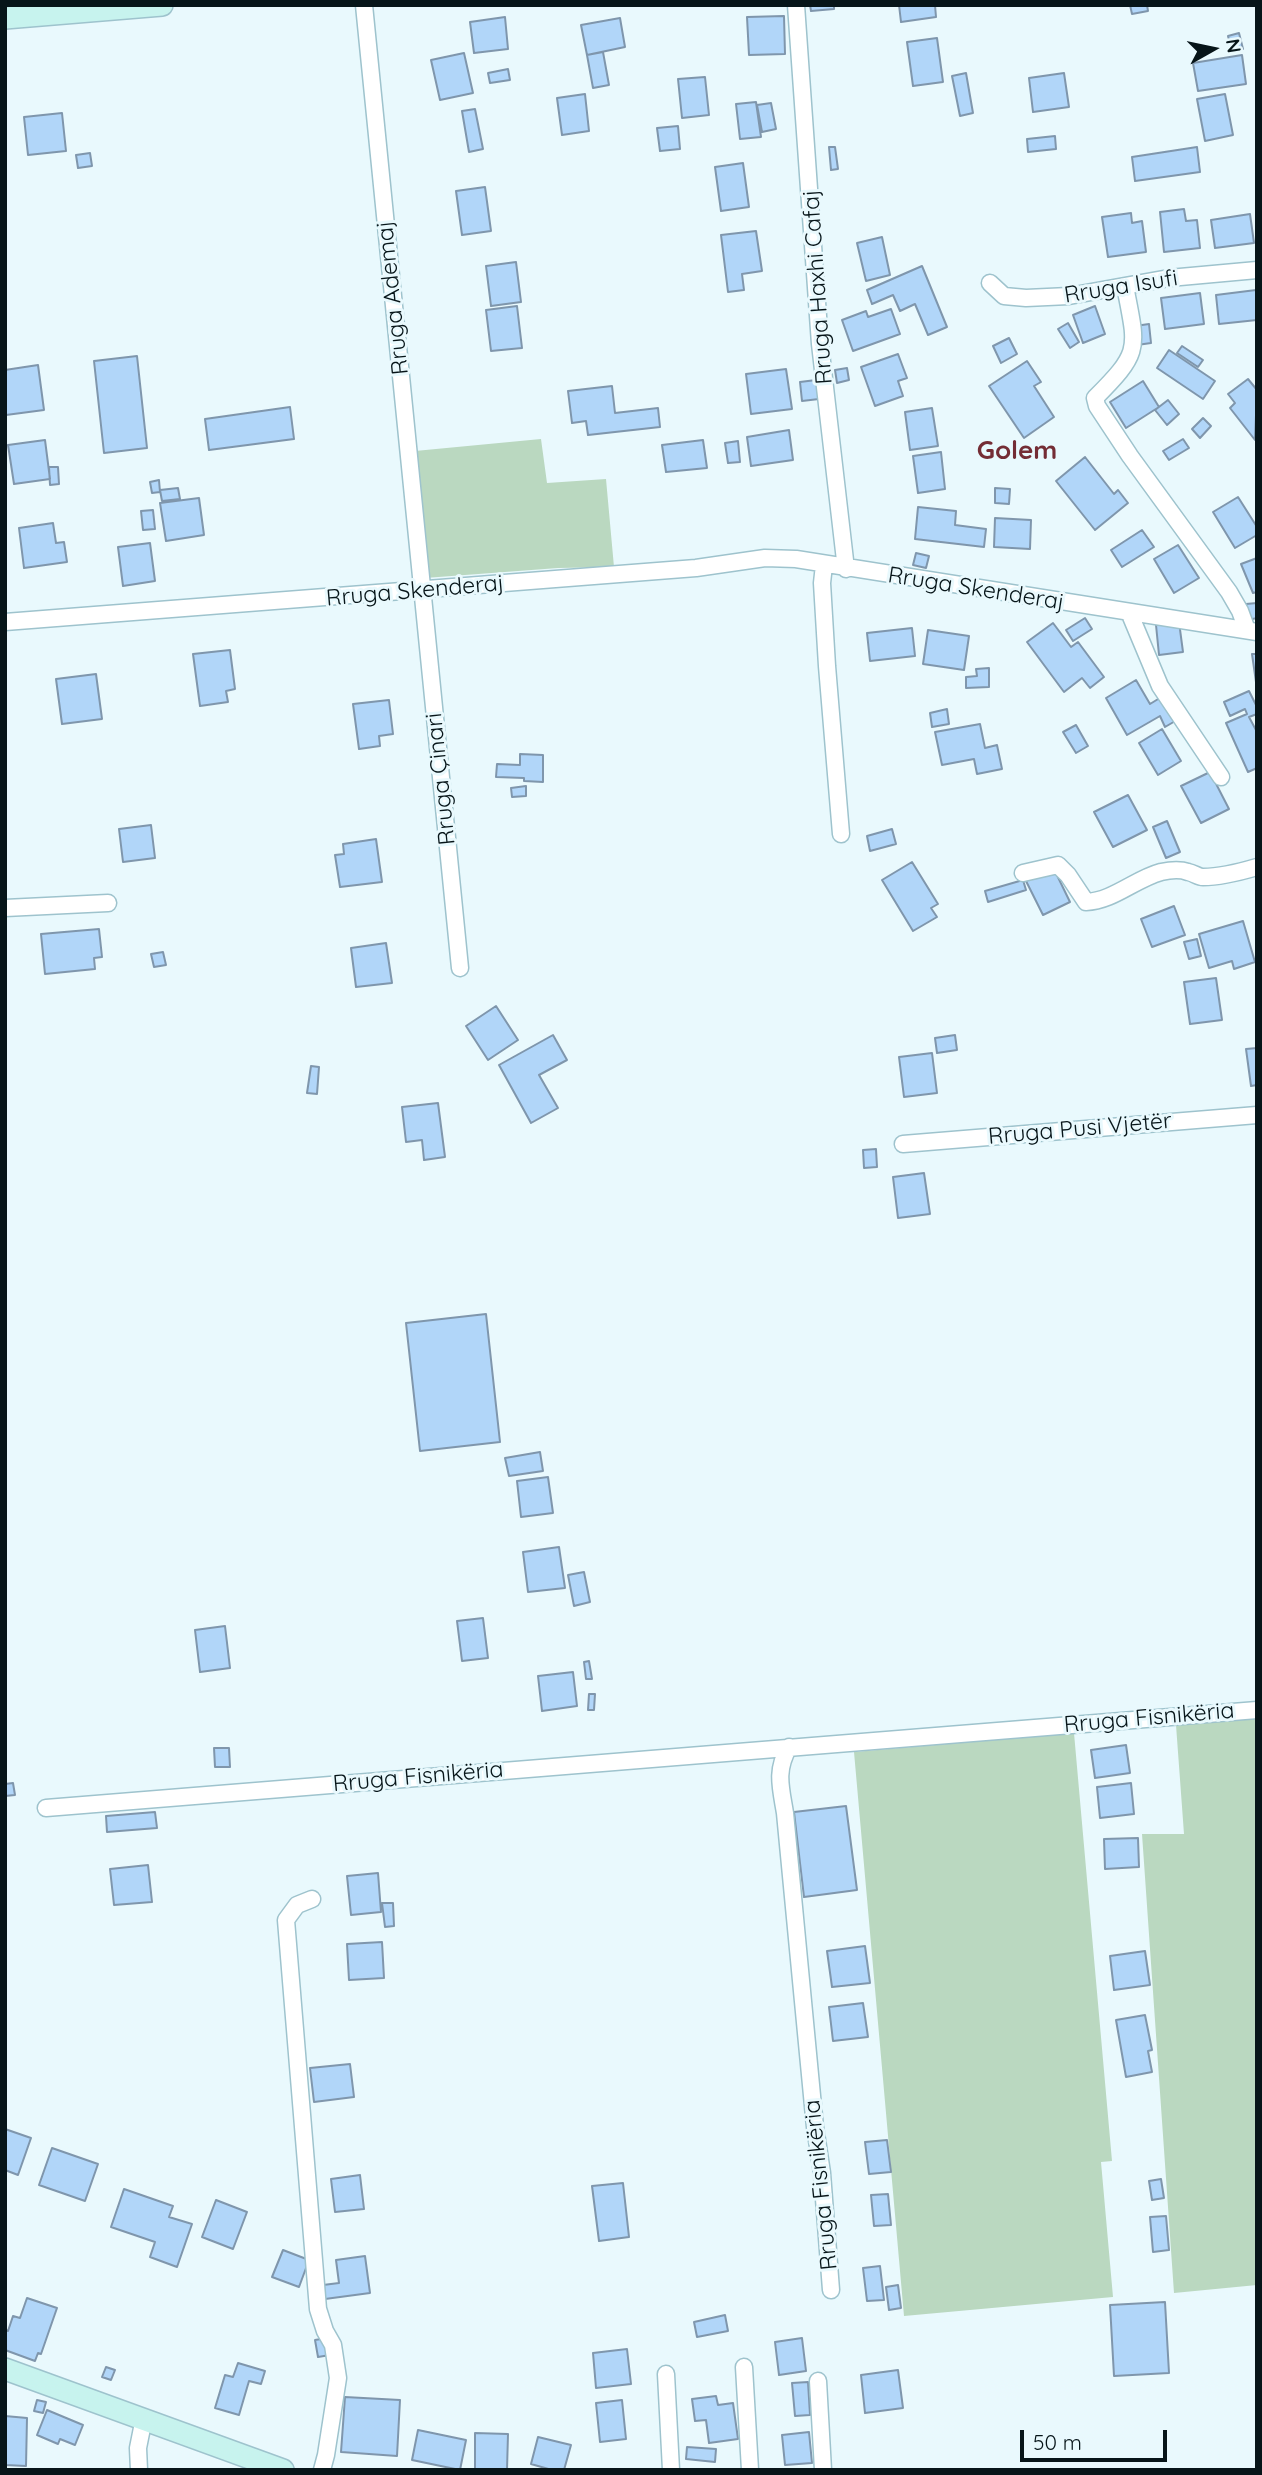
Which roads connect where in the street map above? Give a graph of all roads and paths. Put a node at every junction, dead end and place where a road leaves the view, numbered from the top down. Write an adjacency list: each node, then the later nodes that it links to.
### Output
1 (162, 5): 4 (main road)
2 (364, 5): 10 (street, Rruga Ademaj)
3 (796, 5): 9 (street, Rruga Haxhi Cafaj)
4 (5, 18)
5 (1257, 270): 7 (street, Rruga Isufi)
6 (990, 283): 7 (street, Rruga Isufi)
7 (1125, 286): 13 (street)
8 (824, 565): 9 (street, Rruga Skenderaj); 10 (street, Rruga Skenderaj); 15 (street)
9 (846, 569): 11 (street, Rruga Skenderaj)
10 (422, 591): 12 (street, Rruga Skenderaj); 20 (street, Rruga Çinari)
11 (1129, 612): 13 (street, Rruga Skenderaj); 14 (street)
12 (5, 622)
13 (1252, 631)
14 (1221, 777)
15 (841, 834)
16 (1257, 867): 17 (street)
17 (1023, 873)
18 (108, 903): 19 (street)
19 (5, 908)
20 (460, 968)
21 (1257, 1115): 22 (street, Rruga Pusi Vjetër)
22 (903, 1144)
23 (1257, 1710): 24 (street, Rruga Fisnikëria)
24 (789, 1747): 25 (street, Rruga Fisnikëria); 27 (street, Rruga Fisnikëria)
25 (46, 1808)
26 (312, 1899): 35 (street)
27 (831, 2290)
28 (744, 2367): 37 (street)
29 (5, 2369): 32 (main road)
30 (666, 2374): 36 (street)
31 (818, 2381): 38 (street)
32 (144, 2418): 33 (street); 34 (main road)
33 (139, 2470)
34 (283, 2470)
35 (322, 2470)
36 (671, 2470)
37 (750, 2470)
38 (823, 2470)

